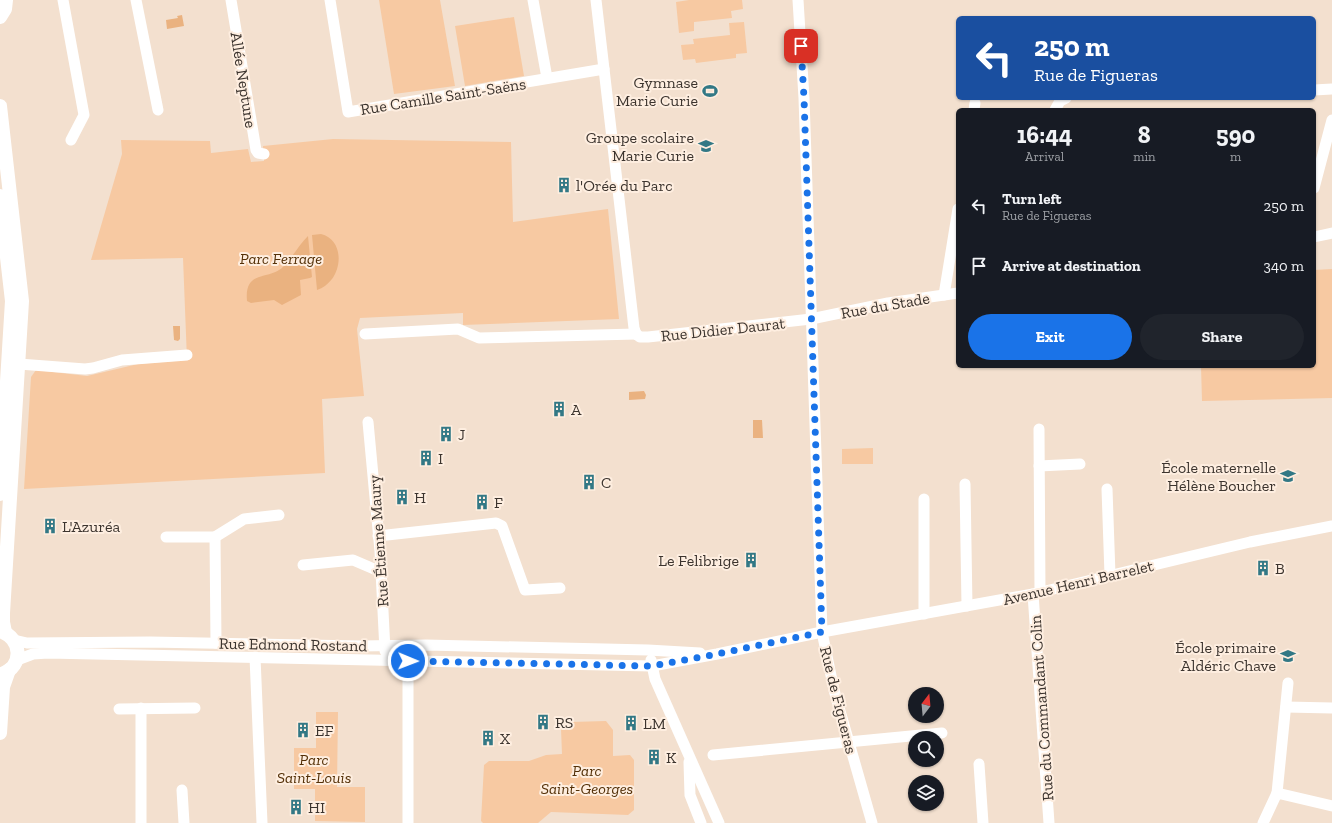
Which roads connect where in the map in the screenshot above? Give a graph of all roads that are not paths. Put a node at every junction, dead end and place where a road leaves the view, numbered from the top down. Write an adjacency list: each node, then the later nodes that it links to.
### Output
1 (7, 0): 9 (street)
2 (63, 0): 19 (street)
3 (136, 0): 17 (street)
4 (231, 0): 20 (street, Allée Neptune)
5 (330, 0): 11 (street, Rue Camille Saint-Saëns)
6 (533, 0): 11 (street, Rue Camille Saint-Saëns)
7 (596, 0): 10 (street)
8 (798, 0): 26 (street, Rue de Figueras)
9 (0, 17)
10 (604, 69): 11 (street); 28 (street)
11 (547, 78)
12 (1332, 89): 13 (street)
13 (1316, 90)
14 (1062, 100): 16 (street)
15 (0, 106): 30 (street)
16 (1056, 108)
17 (158, 110)
18 (1332, 120): 21 (street)
19 (71, 140)
20 (264, 154)
21 (1316, 172)
22 (0, 196): 37 (street)
23 (956, 221): 25 (street)
24 (956, 293): 25 (street, Rue du Stade)
25 (944, 295): 26 (street, Rue du Stade)
26 (811, 319): 28 (street, Rue Didier Daurat); 51 (street, Rue de Figueras)
27 (365, 334): 28 (street, Rue Didier Daurat)
28 (636, 334)
29 (187, 355): 30 (street)
30 (19, 364): 52 (street)
31 (368, 422): 41 (street, Rue Étienne Maury)
32 (1039, 429): 34 (street, Rue du Commandant Colin)
33 (1080, 464): 34 (street)
34 (1039, 466): 48 (street, Rue du Commandant Colin)
35 (965, 484): 49 (street)
36 (1107, 489): 46 (street)
37 (0, 494)
38 (924, 499): 50 (street)
39 (279, 515): 43 (street)
40 (1332, 526): 46 (street, Avenue Henri Barrelet)
41 (378, 536): 45 (street, Rue Étienne Maury); 47 (street)
42 (166, 537): 43 (street)
43 (215, 537): 53 (street)
44 (303, 565): 45 (street)
45 (381, 572): 54 (street, Rue Étienne Maury)
46 (1110, 575): 48 (street, Avenue Henri Barrelet)
47 (560, 588)
48 (1036, 593): 49 (street, Avenue Henri Barrelet); 86 (street, Rue du Commandant Colin)
49 (967, 606): 50 (street, Avenue Henri Barrelet)
50 (924, 614): 51 (street, Avenue Henri Barrelet)
51 (822, 632): 57 (street, Rue Edmond Rostand); 71 (street, Rue de Figueras)
52 (6, 634): 53 (street, Rue Edmond Rostand); 62 (street)
53 (216, 643): 54 (street, Rue Edmond Rostand)
54 (385, 645): 55 (street, Rue Edmond Rostand); 59 (street, Rue Étienne Maury)
55 (408, 645): 56 (street, Rue Edmond Rostand); 60 (street)
56 (648, 650): 57 (street, Rue Edmond Rostand); 61 (street)
57 (717, 654): 61 (street, Rue Edmond Rostand)
58 (255, 657): 59 (street, Rue Edmond Rostand); 62 (street, Rue Edmond Rostand); 80 (street)
59 (385, 660): 60 (street, Rue Edmond Rostand)
60 (408, 661): 61 (street, Rue Edmond Rostand); 81 (street)
61 (652, 666): 72 (street)
62 (9, 668): 69 (street)
63 (1288, 684): 64 (street)
64 (1286, 707): 68 (street); 76 (street)
65 (119, 708): 66 (street)
66 (141, 708): 67 (street); 78 (street)
67 (195, 708)
68 (1332, 708)
69 (0, 733)
70 (908, 737): 71 (street)
71 (849, 743): 73 (street); 84 (street, Rue de Figueras)
72 (689, 755): 82 (street); 83 (street)
73 (713, 756)
74 (979, 764): 85 (street)
75 (182, 790): 79 (street)
76 (1278, 793): 77 (street); 87 (street)
77 (1332, 806)
78 (141, 823)
79 (184, 823)
80 (262, 823)
81 (408, 823)
82 (701, 823)
83 (719, 823)
84 (872, 823)
85 (983, 823)
86 (1049, 823)
87 (1263, 823)

